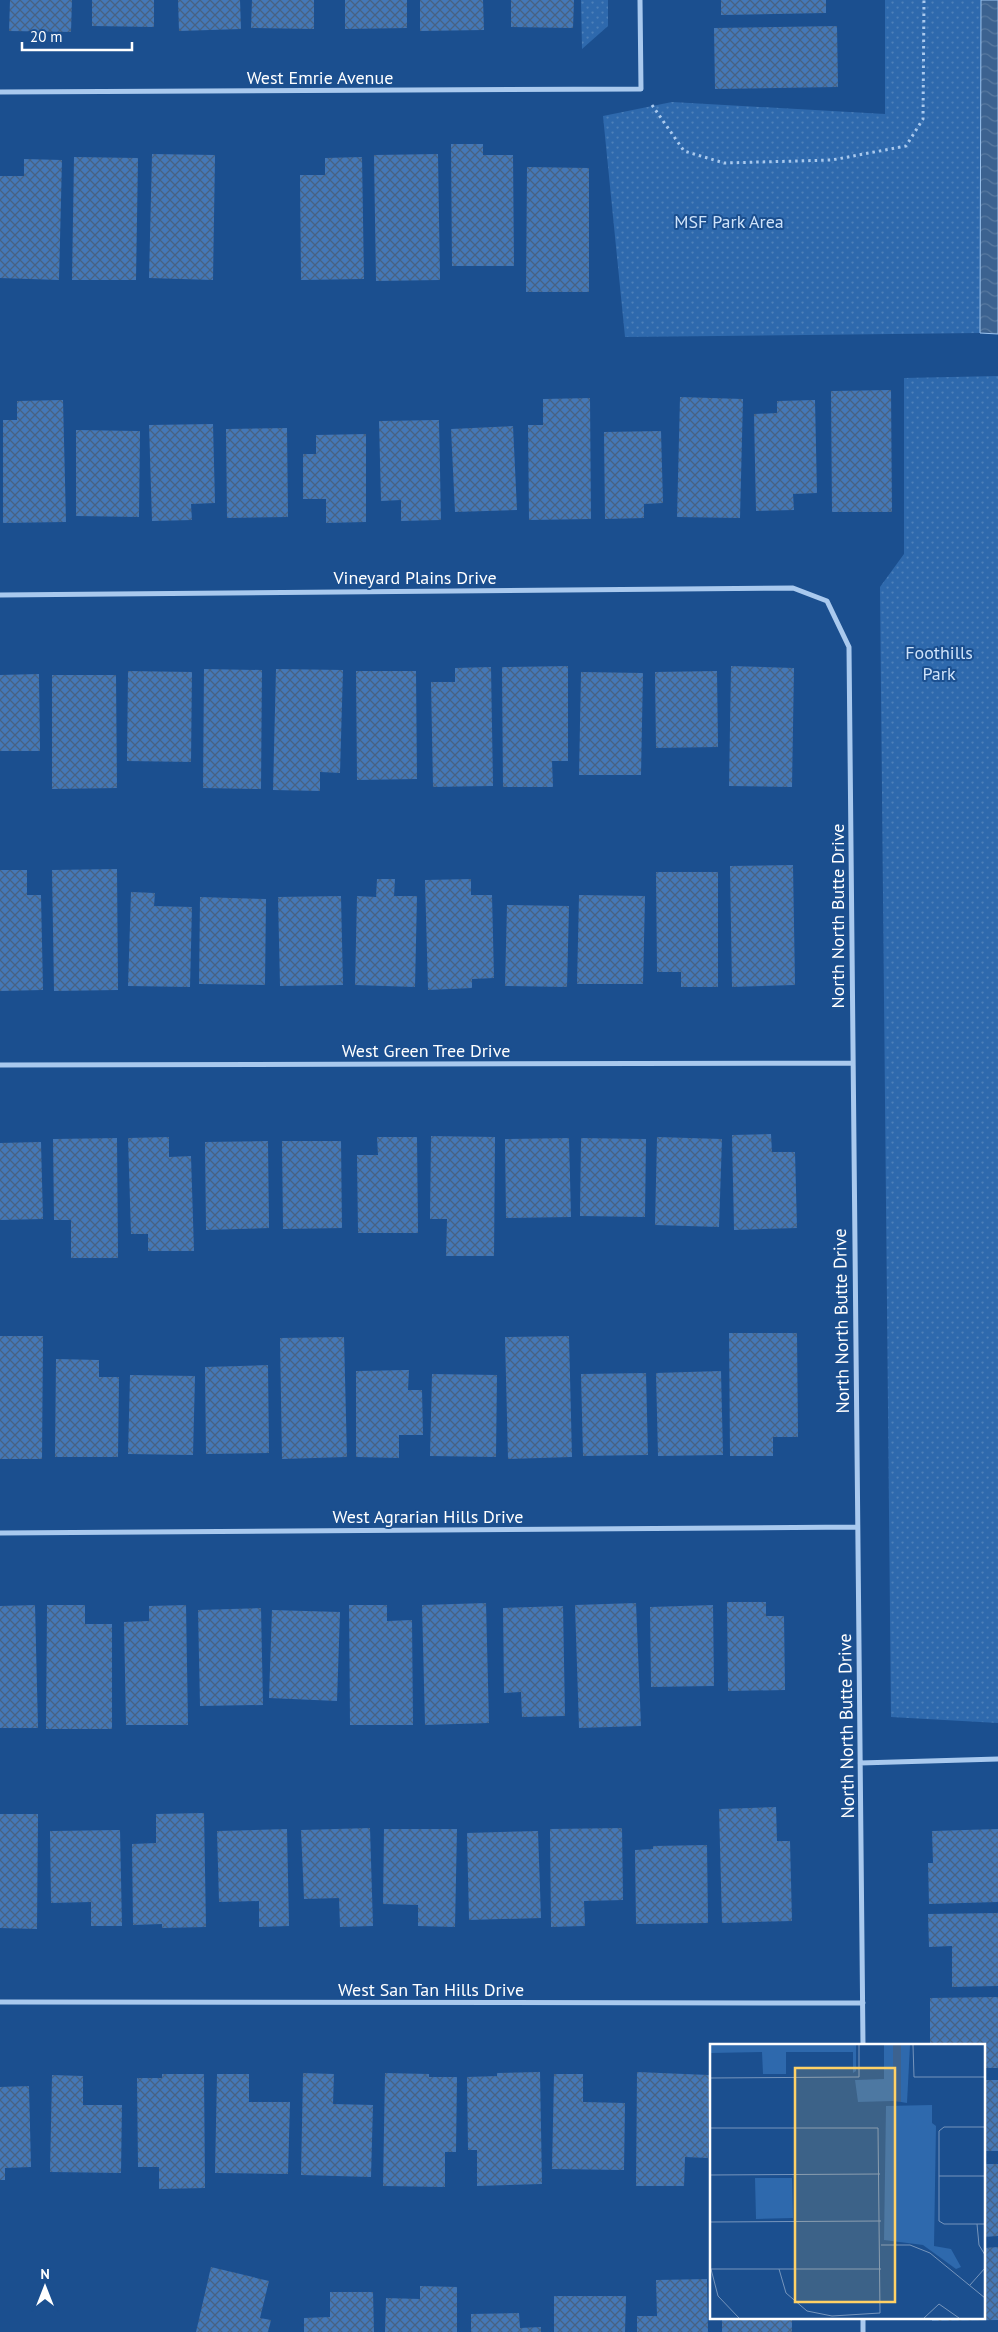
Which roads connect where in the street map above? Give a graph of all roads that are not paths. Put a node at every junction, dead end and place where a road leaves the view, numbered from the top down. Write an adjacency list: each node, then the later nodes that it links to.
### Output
1 (640, 0): 2 (street, West Emrie Avenue)
2 (0, 92)
3 (0, 595): 4 (street, Vineyard Plains Drive)
4 (827, 601): 5 (street, North North Butte Drive)
5 (852, 1063): 6 (street, West Green Tree Drive); 7 (street, North North Butte Drive)
6 (0, 1065)
7 (857, 1527): 8 (street, West Agrarian Hills Drive); 10 (street, North North Butte Drive)
8 (0, 1533)
9 (998, 1759): 10 (street)
10 (860, 1763): 12 (street, North North Butte Drive)
11 (0, 2002): 12 (street, West San Tan Hills Drive)
12 (863, 2003): 13 (street, North North Butte Drive)
13 (863, 2044)

